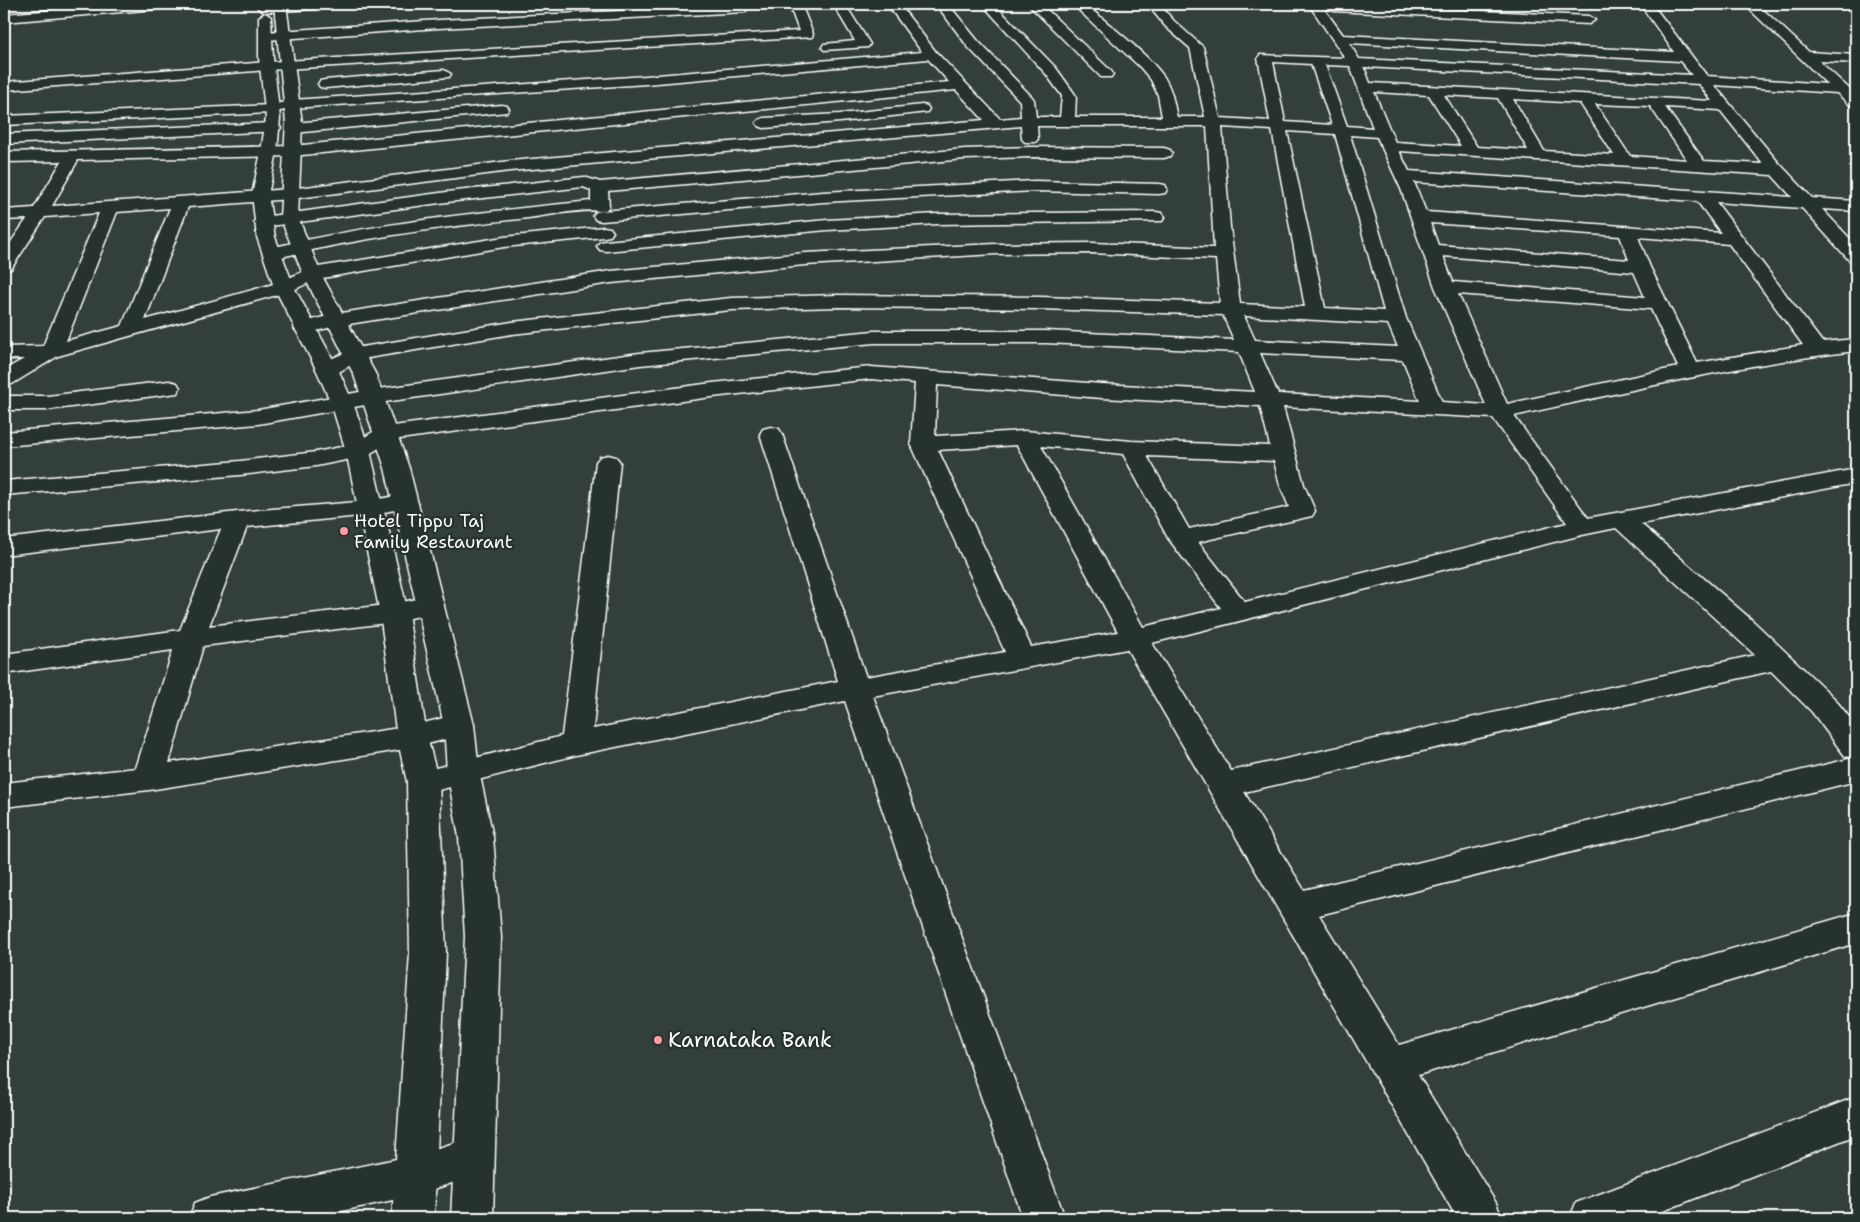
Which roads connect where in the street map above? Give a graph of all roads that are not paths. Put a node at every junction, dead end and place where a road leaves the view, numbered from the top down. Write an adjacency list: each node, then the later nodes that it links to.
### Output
1 (169, 4): 19 (street)
2 (331, 4): 43 (street)
3 (795, 4): 21 (street)
4 (839, 4): 24 (street)
5 (893, 4): 26 (street)
6 (942, 4): 54 (street)
7 (988, 4): 56 (street)
8 (1034, 4): 35 (street)
9 (1078, 4): 48 (street)
10 (1153, 4): 57 (street)
11 (1382, 4): 17 (street)
12 (1646, 4): 28 (street)
13 (1750, 4): 27 (street)
14 (508, 5): 20 (street)
15 (740, 6): 20 (street); 21 (street)
16 (1581, 9): 17 (street)
17 (1324, 11): 22 (street)
18 (341, 15): 43 (street)
19 (4, 18)
20 (510, 21): 25 (street); 43 (street)
21 (747, 31): 23 (street); 25 (street)
22 (1344, 31): 28 (street); 31 (street)
23 (597, 33)
24 (817, 48)
25 (515, 51): 42 (street); 43 (street)
26 (931, 55): 33 (street); 42 (street)
27 (1806, 56): 29 (street); 40 (street)
28 (1684, 57): 36 (street)
29 (1856, 59)
30 (1316, 60): 31 (street); 60 (street); 61 (street)
31 (1355, 62): 36 (street); 39 (street)
32 (462, 72): 43 (street)
33 (947, 72): 34 (street); 37 (street)
34 (928, 74)
35 (1106, 74)
36 (1703, 80): 40 (street); 50 (street)
37 (960, 85): 43 (street); 58 (street)
38 (4, 86): 43 (street)
39 (1365, 87): 41 (street); 63 (street)
40 (1842, 89): 49 (street)
41 (1434, 91): 44 (street); 65 (street)
42 (528, 93): 43 (street)
43 (279, 94): 51 (street); 53 (street); 58 (street); 62 (street); 69 (street); 79 (street); 86 (street); 90 (street); 92 (street)
44 (1503, 94): 45 (street); 68 (street)
45 (1585, 99): 46 (street); 71 (street)
46 (1654, 102): 50 (street); 73 (street)
47 (1147, 103): 48 (street)
48 (1167, 103): 55 (street)
49 (1856, 103)
50 (1724, 106): 74 (street)
51 (512, 108)
52 (922, 109): 59 (street)
53 (4, 120)
54 (1029, 120): 56 (street); 58 (street); 66 (street)
55 (1170, 120): 56 (street); 57 (street)
56 (1067, 121)
57 (1214, 122): 60 (street); 93 (street)
58 (995, 123)
59 (744, 125)
60 (1279, 126): 61 (street); 103 (street)
61 (1340, 130): 63 (street); 104 (street)
62 (4, 139)
63 (1386, 140): 65 (street); 75 (street)
64 (581, 144): 72 (street)
65 (1472, 151): 68 (street)
66 (1031, 152): 67 (street); 76 (street); 86 (street)
67 (1164, 153)
68 (1539, 155): 71 (street)
69 (72, 157): 70 (street); 83 (street)
70 (5, 159)
71 (1625, 160): 73 (street)
72 (424, 162)
73 (1699, 165): 74 (street)
74 (1777, 170): 80 (street)
75 (1403, 176): 78 (street); 85 (street)
76 (1035, 186): 77 (street); 86 (street)
77 (1159, 188)
78 (1702, 195): 80 (street); 89 (street)
79 (182, 200): 82 (street); 107 (street)
80 (1808, 203): 81 (street); 94 (street)
81 (1856, 206)
82 (110, 207): 83 (street); 111 (street)
83 (40, 212): 84 (street); 95 (street)
84 (4, 214)
85 (1419, 216): 88 (street); 91 (street)
86 (602, 217): 87 (street); 90 (street); 97 (street); 98 (street)
87 (1156, 217)
88 (1627, 231): 89 (street); 96 (street)
89 (1734, 239): 110 (street)
90 (299, 246): 92 (street); 97 (street)
91 (1431, 250): 96 (street); 99 (street)
92 (273, 253): 100 (street)
93 (1225, 254): 98 (street); 102 (street)
94 (1856, 256)
95 (4, 265)
96 (1641, 267): 101 (street)
97 (312, 274): 100 (street); 105 (street)
98 (611, 277): 105 (street)
99 (1445, 286): 101 (street); 125 (street)
100 (284, 287): 106 (street); 107 (street)
101 (1658, 304): 116 (street)
102 (1231, 309): 103 (street); 108 (street); 113 (street)
103 (1316, 314): 104 (street)
104 (1396, 318): 114 (street)
105 (335, 320): 106 (street); 113 (street)
106 (304, 328): 115 (street)
107 (131, 330): 111 (street)
108 (1246, 345): 114 (street); 120 (street); 121 (street)
109 (1856, 345): 110 (street)
110 (1816, 349): 116 (street)
111 (51, 352): 112 (street); 118 (street)
112 (4, 353)
113 (356, 354): 115 (street); 120 (street)
114 (1411, 354): 124 (street)
115 (327, 369): 123 (street)
116 (1690, 371): 125 (street)
117 (926, 377): 121 (street); 126 (street); 130 (street)
118 (4, 380)
119 (169, 388): 122 (street)
120 (371, 397): 123 (street); 126 (street)
121 (1270, 401): 124 (street); 133 (street)
122 (4, 403)
123 (342, 403): 129 (street); 132 (street)
124 (1434, 409): 125 (street)
125 (1500, 412): 141 (street)
126 (386, 434): 132 (street); 137 (street)
127 (771, 434): 152 (street)
128 (1025, 438): 130 (street); 131 (street); 148 (street)
129 (4, 439)
130 (922, 444): 149 (street)
131 (1131, 448): 133 (street); 142 (street)
132 (358, 451): 136 (street); 138 (street)
133 (1284, 454): 142 (street)
134 (608, 462): 155 (street)
135 (1856, 476): 140 (street)
136 (4, 488)
137 (405, 501): 138 (street); 144 (street)
138 (370, 508): 139 (street); 146 (street)
139 (237, 520): 143 (street); 147 (street)
140 (1622, 520): 141 (street); 150 (street)
141 (1582, 527): 145 (street)
142 (1181, 538): 145 (street)
143 (4, 547)
144 (430, 605): 146 (street); 153 (street)
145 (1239, 612): 148 (street)
146 (394, 613): 147 (street); 154 (street)
147 (191, 638): 151 (street); 159 (street)
148 (1135, 638): 149 (street); 161 (street)
149 (1022, 658): 152 (street)
150 (1776, 660): 156 (street); 161 (street)
151 (4, 664)
152 (856, 688): 155 (street); 172 (street)
153 (459, 725): 154 (street); 158 (street)
154 (412, 737): 159 (street); 160 (street)
155 (576, 744): 158 (street)
156 (1856, 748)
157 (1856, 769): 163 (street)
158 (463, 771): 160 (street); 167 (street)
159 (149, 778): 162 (street)
160 (423, 782): 168 (street)
161 (1223, 785): 163 (street)
162 (4, 795)
163 (1295, 907): 165 (street)
164 (1856, 928): 165 (street)
165 (1390, 1066): 173 (street)
166 (1856, 1116): 174 (street)
167 (473, 1157): 168 (street); 171 (street)
168 (416, 1175): 169 (street); 170 (street)
169 (210, 1218)
170 (413, 1218)
171 (472, 1218)
172 (1044, 1218)
173 (1481, 1218)
174 (1591, 1218)

